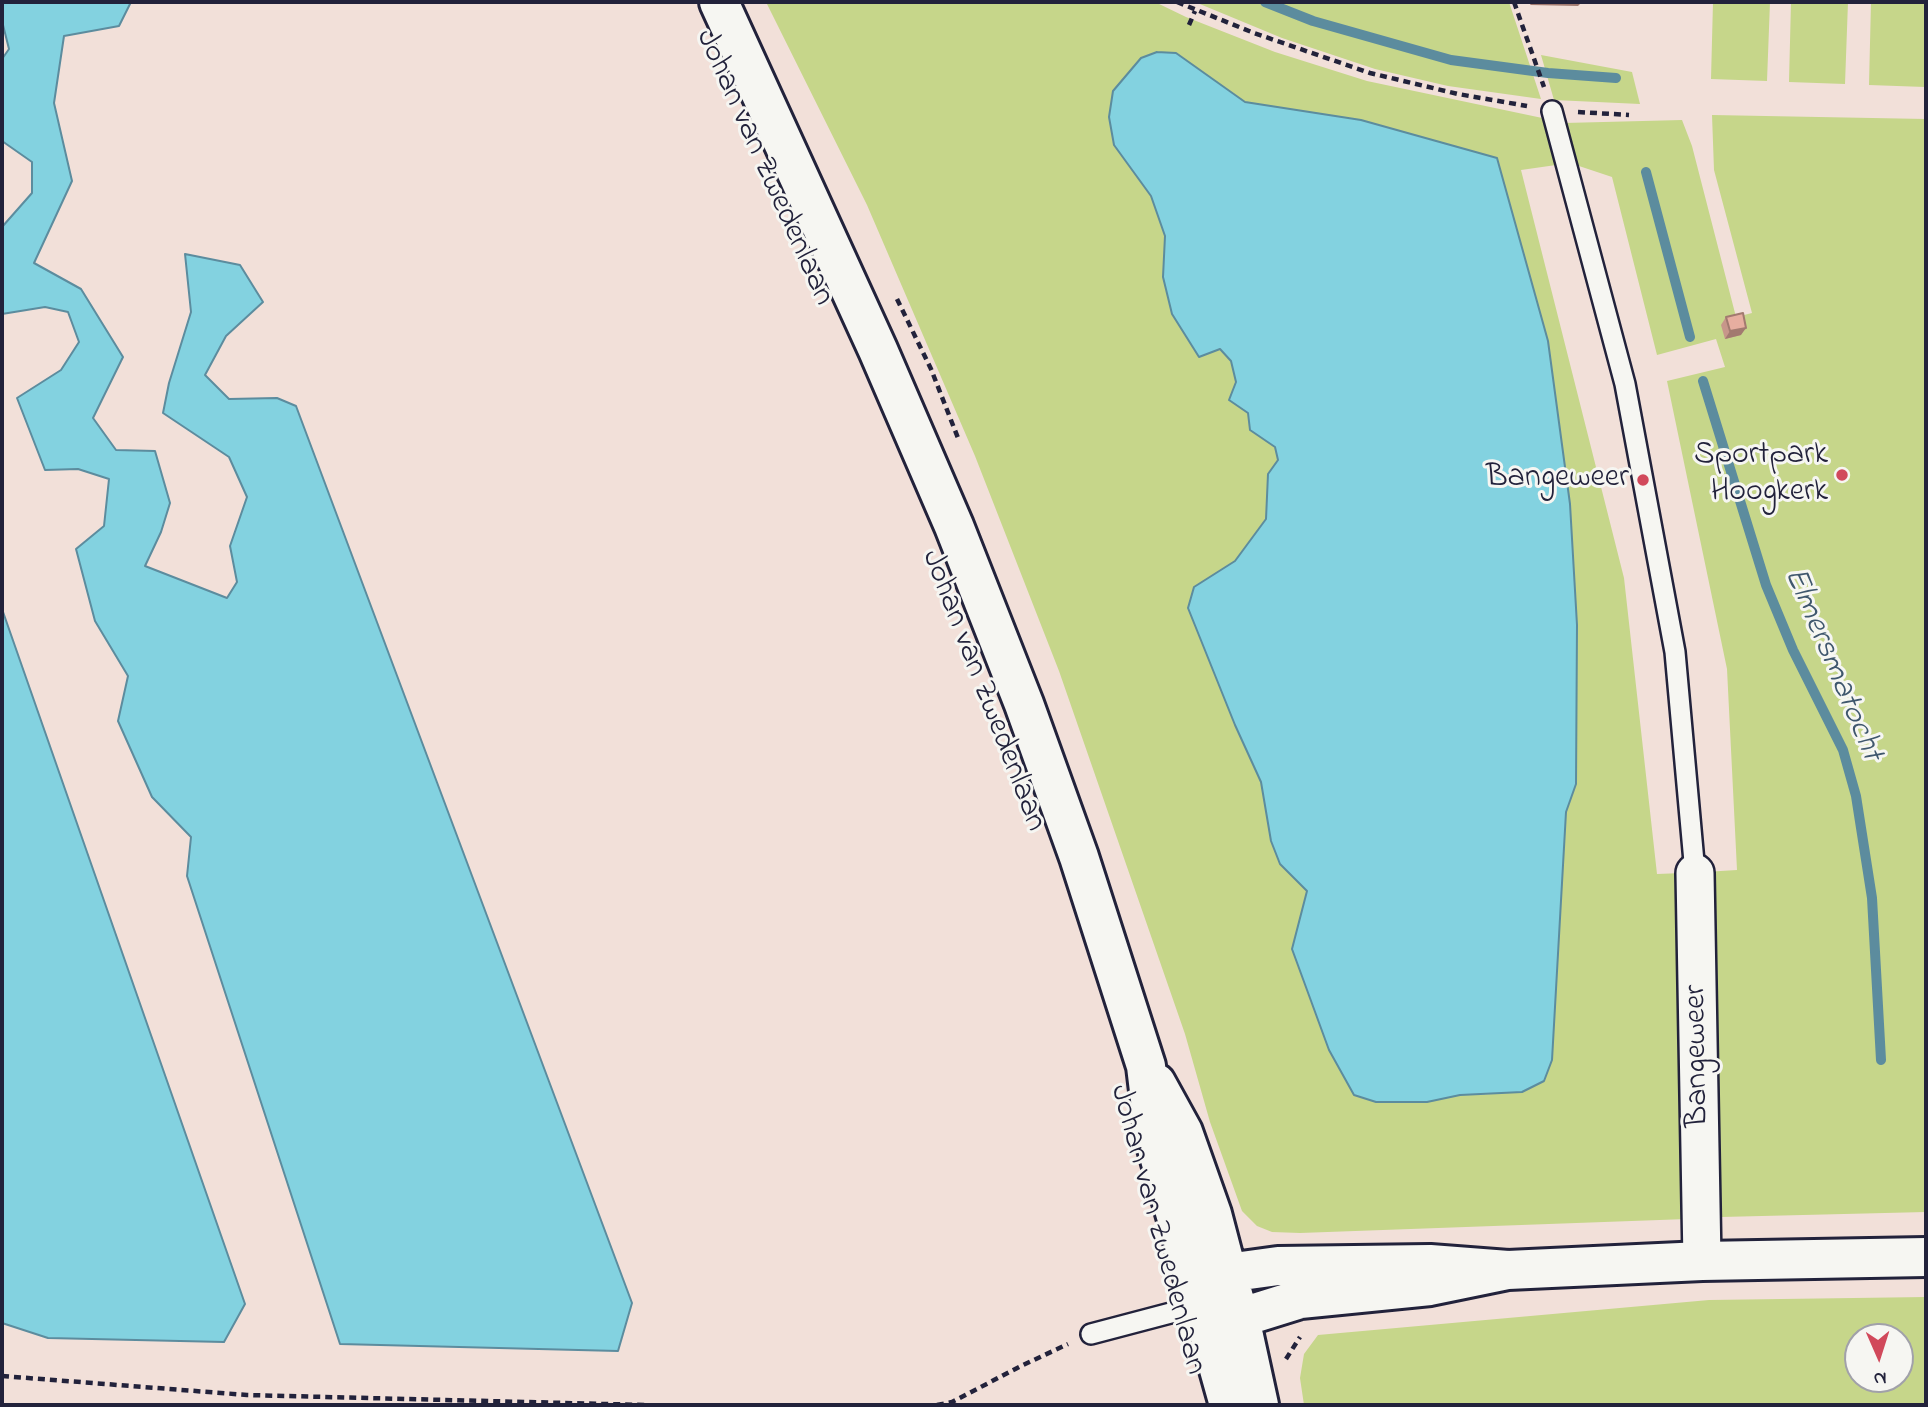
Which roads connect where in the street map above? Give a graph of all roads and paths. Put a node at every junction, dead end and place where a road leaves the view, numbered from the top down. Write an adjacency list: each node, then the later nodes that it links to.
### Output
1 (719, 2): 10 (main road, Johan van Zwedenlaan)
2 (1177, 2): 4 (path)
3 (1514, 2): 6 (path)
4 (1195, 11): 5 (path); 7 (path)
5 (1189, 25)
6 (1542, 84)
7 (1552, 111): 8 (path); 9 (lane, Bangeweer)
8 (1629, 115)
9 (1695, 873): 12 (street, Bangeweer)
10 (1146, 1066): 14 (main road, Johan van Zwedenlaan); 15 (main road, Johan van Zwedenlaan)
11 (1926, 1257): 12 (main road)
12 (1702, 1261): 13 (main road)
13 (1508, 1270): 14 (main road); 16 (main road)
14 (1227, 1273): 15 (main road); 16 (main road, Johan van Zwedenlaan)
15 (1201, 1305): 16 (main road); 17 (lane); 21 (main road, Johan van Zwedenlaan)
16 (1239, 1318): 22 (main road, Johan van Zwedenlaan)
17 (1091, 1334): 20 (path)
18 (2, 1376): 19 (path)
19 (646, 1405)
20 (937, 1405)
21 (1229, 1405)
22 (1259, 1405)

